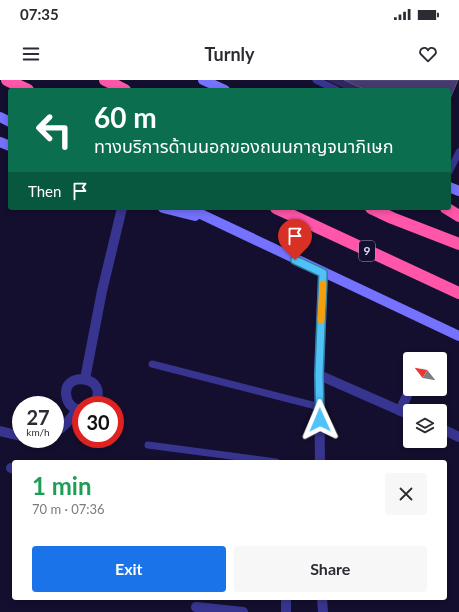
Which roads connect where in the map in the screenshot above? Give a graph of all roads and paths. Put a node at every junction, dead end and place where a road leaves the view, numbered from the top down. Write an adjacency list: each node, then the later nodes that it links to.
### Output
1 (7, 80): 4 (highway)
2 (105, 80): 5 (highway)
3 (316, 80): 6 (lane)
4 (24, 88)
5 (121, 88)
6 (333, 88)
7 (459, 152): 8 (lane)
8 (451, 168)
9 (122, 210): 23 (street)
10 (171, 210): 16 (main road)
11 (192, 210): 16 (main road)
12 (280, 210): 19 (highway, 9)
13 (375, 210): 17 (highway)
14 (449, 210): 15 (highway)
15 (459, 216)
16 (212, 220): 18 (main road)
17 (459, 244)
18 (323, 273): 20 (main road); 22 (street)
19 (459, 293)
20 (459, 336)
21 (152, 364): 27 (lane)
22 (319, 375): 27 (street); 28 (street)
23 (85, 379): 24 (street); 26 (street)
24 (97, 396)
25 (407, 396): 28 (street)
26 (72, 406)
27 (320, 407): 38 (street)
28 (400, 411): 29 (street)
29 (403, 412)
30 (72, 418): 31 (street)
31 (64, 427)
32 (0, 431): 34 (street)
33 (447, 431): 35 (street)
34 (12, 434)
35 (459, 437)
36 (148, 445): 37 (lane)
37 (261, 460)
38 (320, 460)
39 (286, 600): 43 (street)
40 (322, 600): 44 (street)
41 (196, 607): 42 (street)
42 (243, 612)
43 (286, 612)
44 (323, 612)

